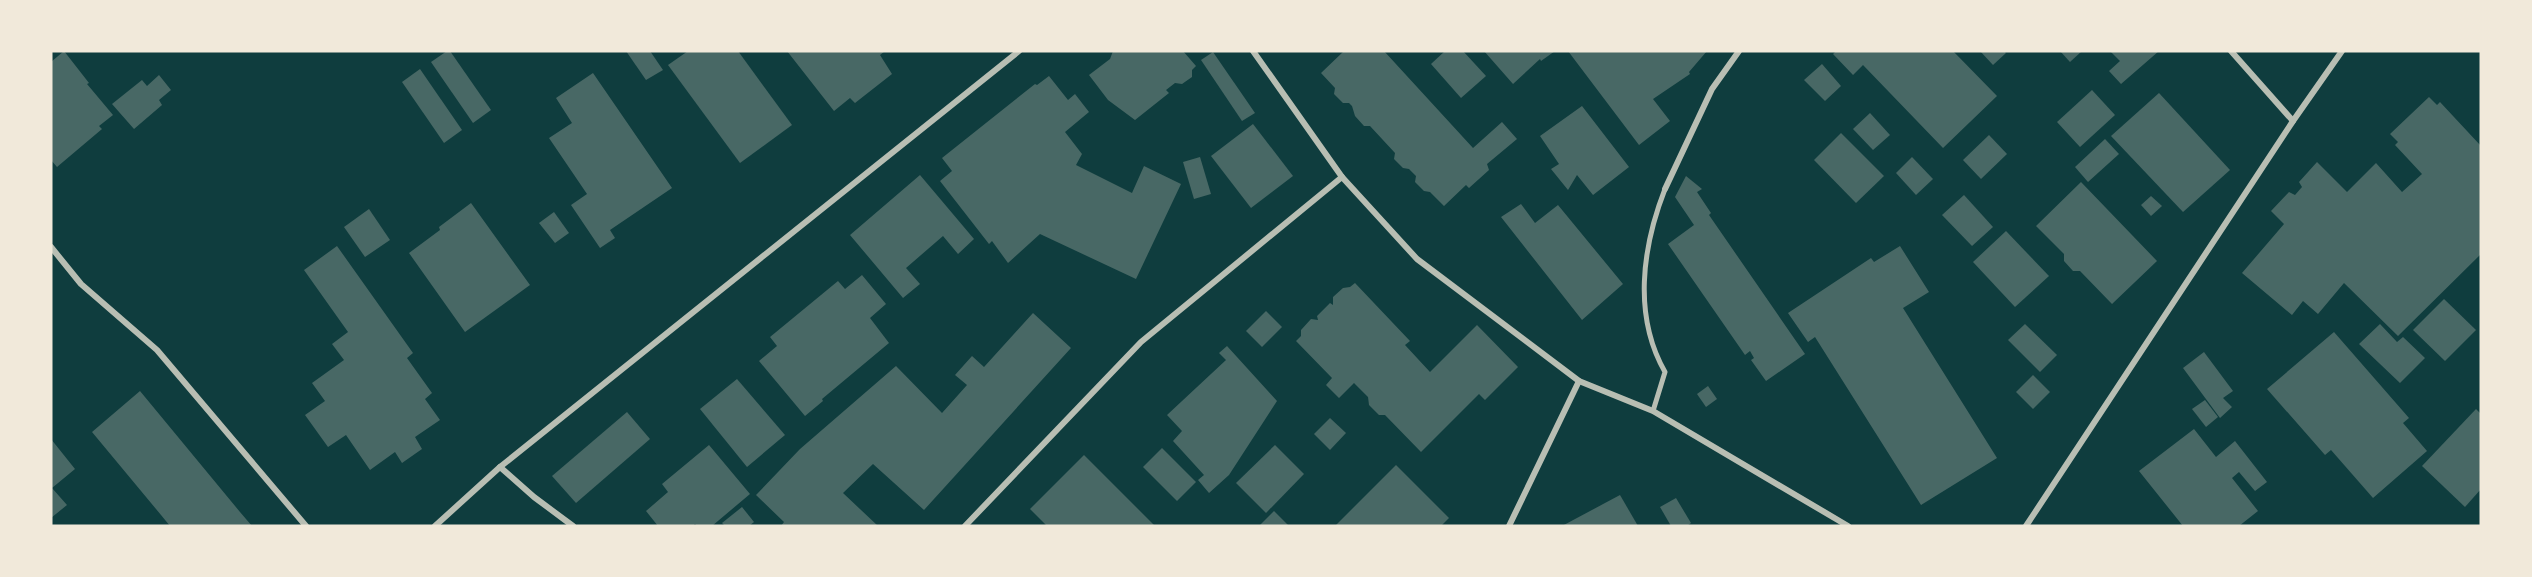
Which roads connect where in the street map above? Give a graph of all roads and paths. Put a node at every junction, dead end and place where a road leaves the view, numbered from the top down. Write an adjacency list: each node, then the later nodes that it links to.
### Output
1 (1019, 51): 12 (street)
2 (1253, 51): 7 (street)
3 (1739, 51): 8 (street)
4 (2231, 51): 6 (street)
5 (2342, 51): 6 (street)
6 (2293, 121): 19 (street)
7 (1342, 177): 10 (street); 16 (street)
8 (1665, 189): 11 (street)
9 (51, 247): 13 (street)
10 (1579, 381): 11 (street); 17 (street)
11 (1653, 411): 18 (street)
12 (500, 467): 14 (street); 15 (street)
13 (306, 526)
14 (435, 526)
15 (573, 526)
16 (965, 526)
17 (1509, 526)
18 (1848, 526)
19 (2026, 526)

